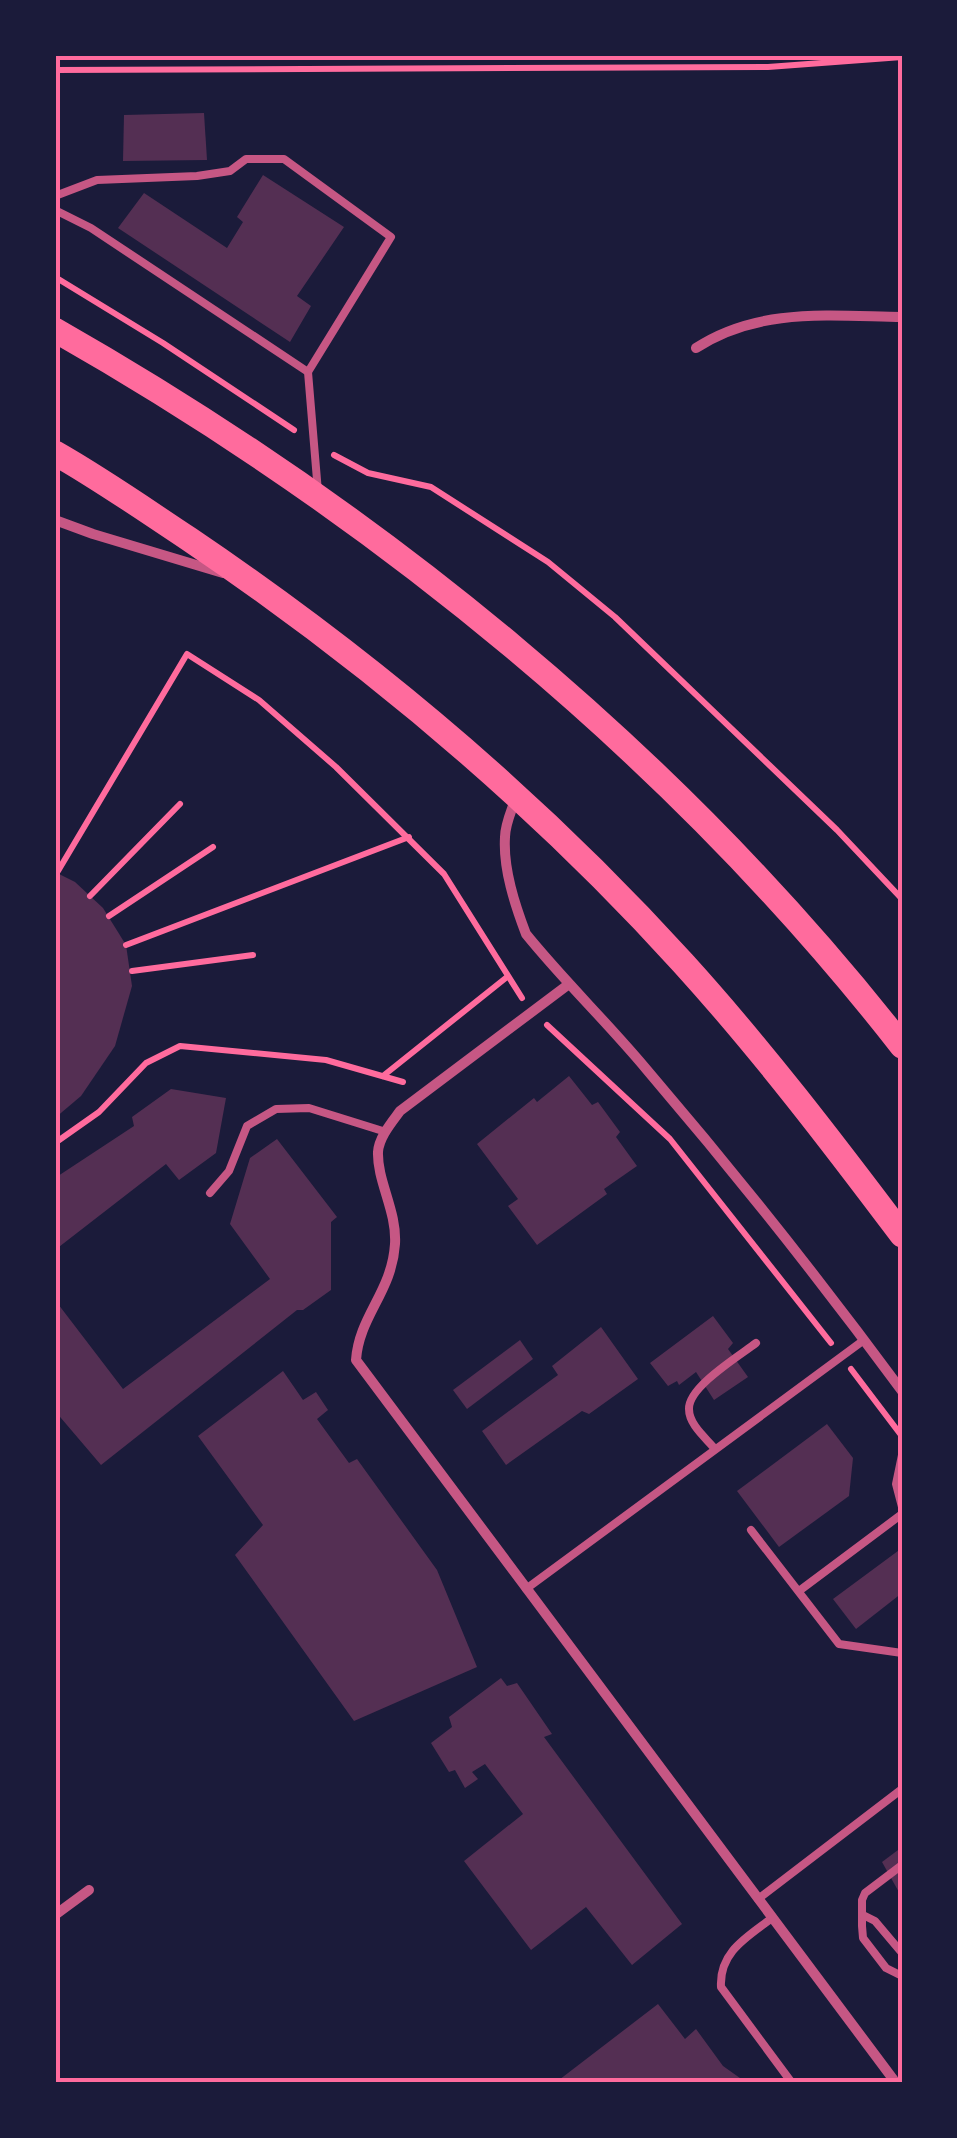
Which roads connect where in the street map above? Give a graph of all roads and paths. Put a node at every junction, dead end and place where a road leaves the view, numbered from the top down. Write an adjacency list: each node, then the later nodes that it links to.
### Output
1 (902, 57): 2 (path)
2 (55, 70)
3 (55, 196): 9 (lane)
4 (55, 210): 9 (lane)
5 (55, 277): 10 (path)
6 (902, 318): 8 (street)
7 (55, 330): 12 (highway)
8 (696, 348)
9 (308, 372): 10 (lane)
10 (313, 442): 12 (lane); 21 (path)
11 (55, 453): 14 (highway)
12 (318, 496): 29 (highway)
13 (55, 520): 14 (street)
14 (253, 582): 15 (highway)
15 (516, 797): 27 (street); 35 (highway)
16 (180, 804): 20 (path)
17 (409, 838): 19 (path); 23 (path); 26 (path)
18 (213, 846): 22 (path)
19 (58, 872)
20 (90, 896)
21 (902, 899)
22 (109, 916)
23 (126, 945)
24 (253, 955): 25 (path)
25 (132, 971)
26 (507, 978): 28 (path); 30 (path)
27 (570, 984): 28 (street); 36 (street)
28 (532, 1011): 31 (street); 38 (path)
29 (902, 1046)
30 (382, 1076): 31 (path); 33 (path)
31 (428, 1089): 32 (street)
32 (386, 1132): 34 (lane); 45 (street)
33 (55, 1142)
34 (210, 1193)
35 (902, 1234)
36 (864, 1340): 38 (lane); 39 (street)
37 (756, 1343): 41 (lane)
38 (842, 1357): 40 (path); 41 (lane)
39 (902, 1391)
40 (902, 1436)
41 (715, 1449): 45 (lane)
42 (902, 1455): 43 (lane)
43 (902, 1510): 46 (lane)
44 (750, 1530): 46 (lane)
45 (526, 1589): 51 (street)
46 (799, 1591): 47 (lane)
47 (902, 1653)
48 (902, 1789): 51 (lane)
49 (902, 1866): 52 (lane)
50 (89, 1890): 53 (street)
51 (758, 1900): 54 (street)
52 (863, 1914): 55 (lane); 56 (lane)
53 (55, 1915)
54 (772, 1918): 57 (lane); 58 (street)
55 (902, 1953)
56 (902, 1976)
57 (792, 2083)
58 (896, 2083)

